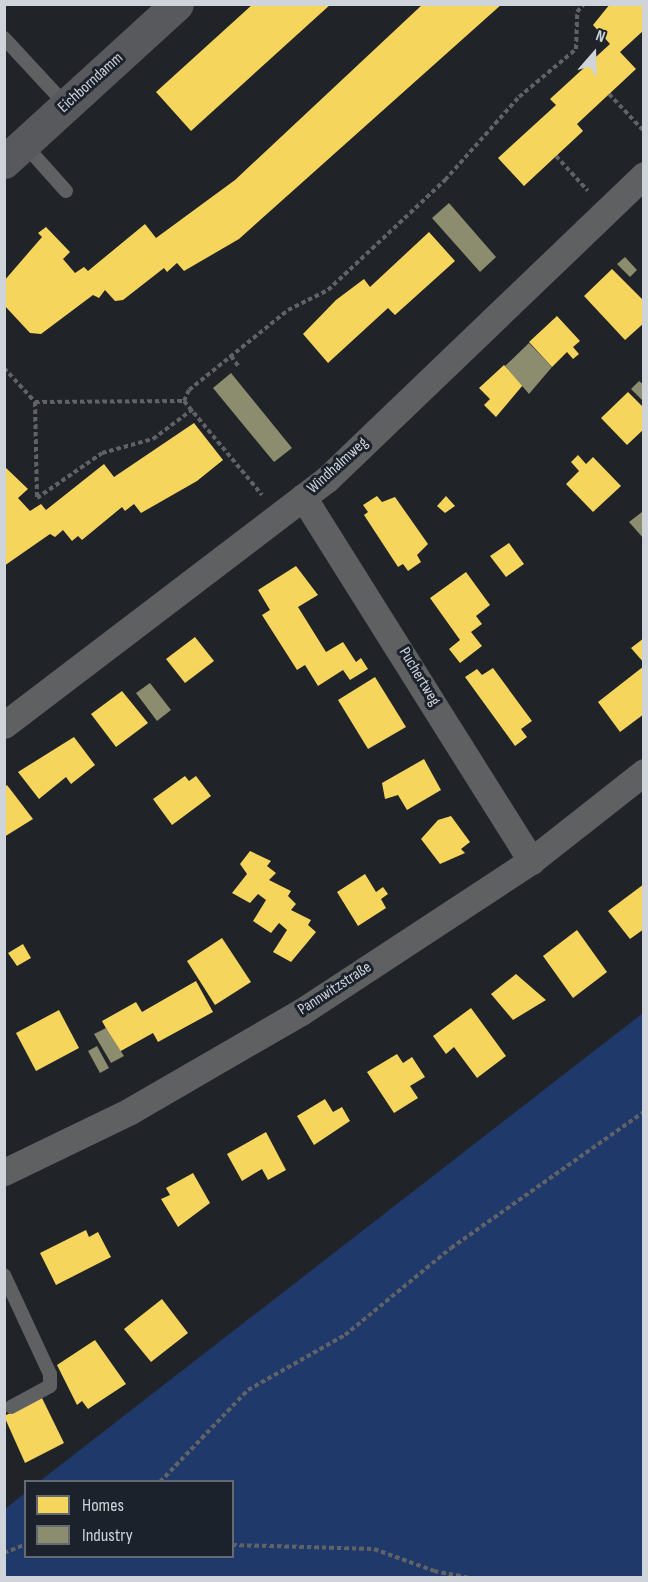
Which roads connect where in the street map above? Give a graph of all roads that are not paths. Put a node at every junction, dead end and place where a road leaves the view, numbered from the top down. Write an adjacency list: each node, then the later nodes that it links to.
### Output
1 (174, 6): 3 (main road, Eichborndamm)
2 (4, 38): 3 (lane)
3 (66, 105): 4 (main road, Eichborndamm)
4 (14, 153): 6 (lane)
5 (644, 175): 7 (street, Windhalmweg)
6 (66, 191)
7 (303, 497): 8 (street, Windhalmweg); 10 (street, Puchertweg)
8 (4, 724)
9 (644, 772): 10 (street, Pannwitzstraße)
10 (531, 861): 11 (street, Pannwitzstraße)
11 (4, 1172)
12 (4, 1275): 13 (lane)
13 (11, 1407)

